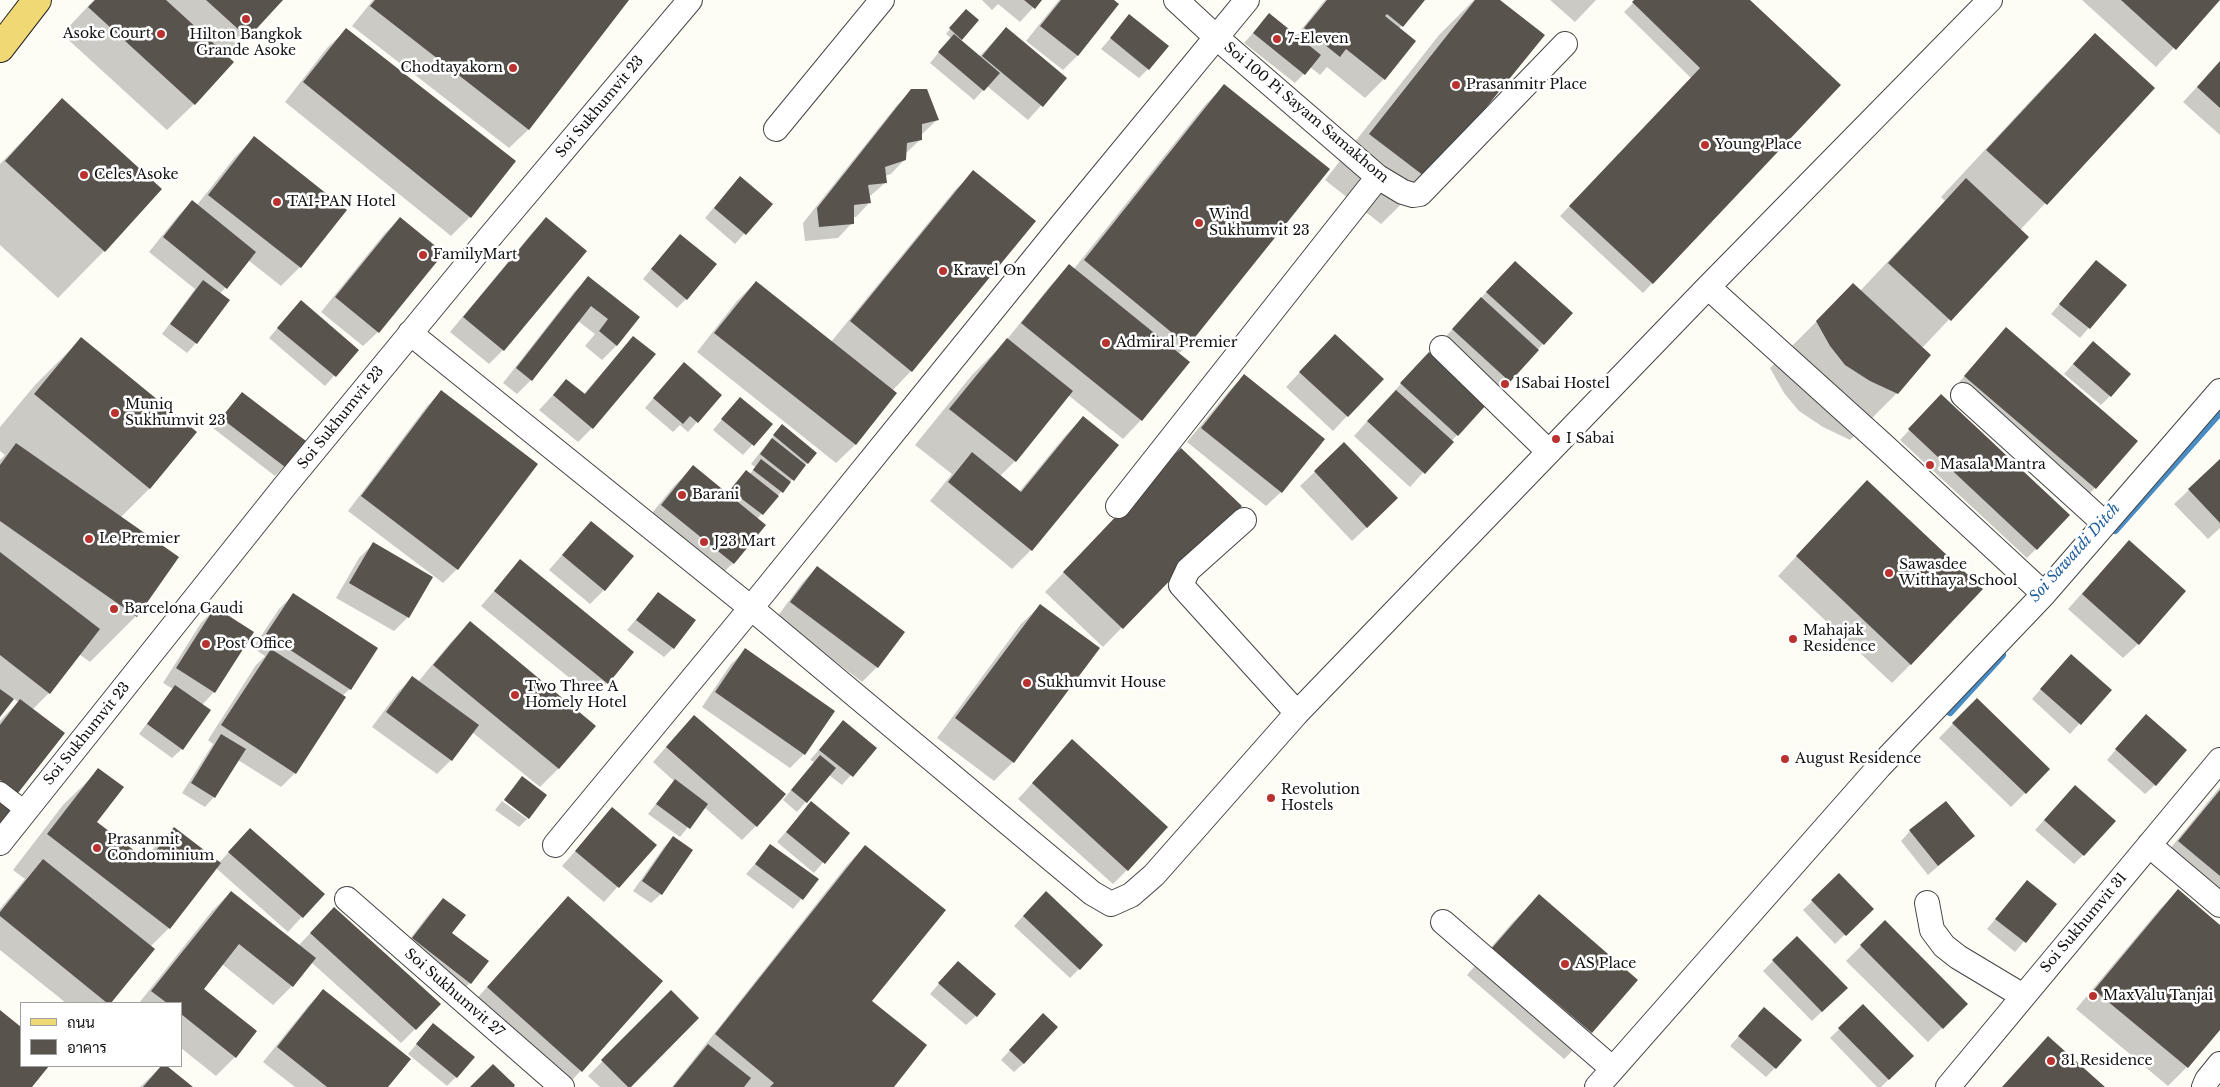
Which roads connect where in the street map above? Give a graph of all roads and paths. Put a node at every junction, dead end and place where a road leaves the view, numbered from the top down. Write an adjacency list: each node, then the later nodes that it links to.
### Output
1 (37, 0): 9 (main road)
2 (690, 0): 13 (street, Soi Sukhumvit 23)
3 (882, 0): 10 (street)
4 (1176, 0): 7 (street, Soi 100 Pi Sayam Samakhom)
5 (1248, 0): 7 (street)
6 (1990, 0): 12 (street)
7 (1217, 38): 11 (street, Soi 100 Pi Sayam Samakhom); 22 (street)
8 (1565, 44): 11 (street, Soi 100 Pi Sayam Samakhom)
9 (0, 48)
10 (776, 129)
11 (1378, 177): 18 (street)
12 (1708, 287): 17 (street); 21 (street)
13 (410, 333): 22 (street); 26 (street, Soi Sukhumvit 23)
14 (1442, 348): 17 (street)
15 (2220, 391): 20 (street)
16 (1963, 395): 20 (street)
17 (1549, 452): 23 (street)
18 (1118, 506)
19 (1244, 520): 23 (street)
20 (2104, 523): 21 (street)
21 (2044, 594): 36 (street)
22 (751, 608): 23 (street); 28 (street)
23 (1297, 713)
24 (2220, 760): 29 (street, Soi Sukhumvit 31)
25 (0, 791): 26 (street)
26 (26, 811): 27 (street, Soi Sukhumvit 23)
27 (0, 843)
28 (555, 845)
29 (2149, 845): 32 (street); 34 (street, Soi Sukhumvit 31)
30 (347, 899): 37 (street, Soi Sukhumvit 27)
31 (1927, 902): 34 (street)
32 (2220, 905)
33 (1443, 922): 36 (street)
34 (2023, 996): 39 (street, Soi Sukhumvit 31)
35 (2220, 1064): 40 (street)
36 (1613, 1069): 38 (street)
37 (562, 1087)
38 (1597, 1087)
39 (1948, 1087)
40 (2204, 1087)

